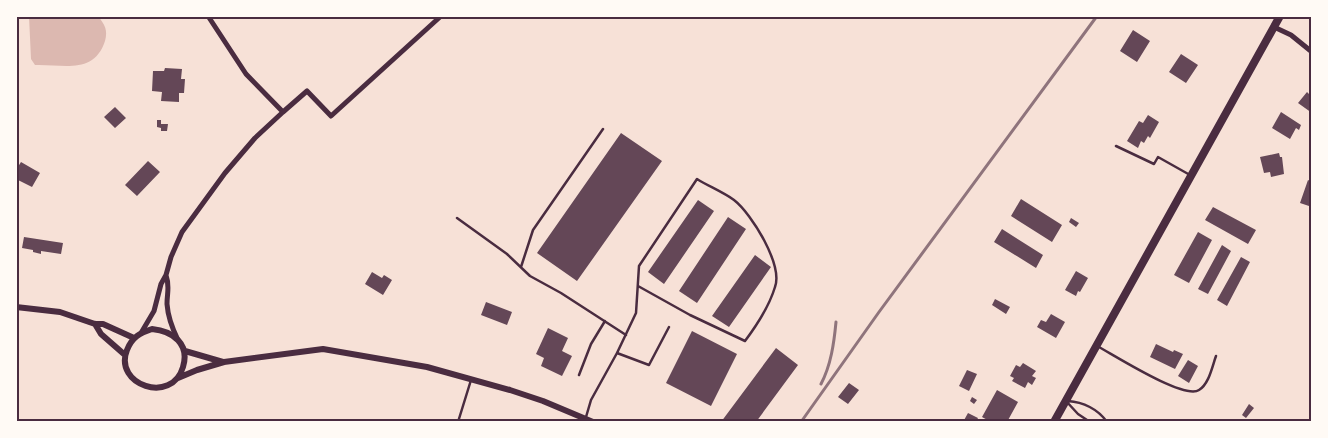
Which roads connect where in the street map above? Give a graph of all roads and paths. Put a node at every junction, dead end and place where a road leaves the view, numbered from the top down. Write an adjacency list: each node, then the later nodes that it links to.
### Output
1 (208, 16): 6 (street)
2 (441, 16): 6 (street)
3 (1280, 16): 4 (main road)
4 (1274, 27): 5 (street); 9 (main road)
5 (1312, 52)
6 (283, 112): 12 (street)
7 (603, 129): 11 (lane)
8 (1116, 146): 9 (lane)
9 (1191, 175): 22 (main road)
10 (456, 218): 11 (lane)
11 (521, 267): 15 (lane)
12 (166, 275): 18 (street); 21 (street)
13 (638, 286): 13 (lane); 19 (lane)
14 (16, 306): 16 (street)
15 (605, 321): 19 (lane); 28 (lane)
16 (95, 324): 20 (street); 25 (street)
17 (669, 327): 24 (lane)
18 (141, 333): 20 (street); 21 (street)
19 (626, 335): 24 (lane)
20 (134, 338): 25 (street)
21 (178, 340): 23 (street)
22 (1096, 346): 26 (lane); 31 (main road)
23 (185, 351): 27 (street); 29 (street)
24 (617, 353): 32 (lane)
25 (125, 355): 29 (street)
26 (1216, 356)
27 (224, 362): 29 (street); 30 (street)
28 (578, 375)
29 (178, 378)
30 (471, 380): 32 (street); 33 (lane)
31 (1065, 400): 35 (main road); 36 (lane); 37 (lane)
32 (585, 418): 34 (street)
33 (458, 422)
34 (593, 422)
35 (1054, 422)
36 (1090, 422)
37 (1107, 422)

